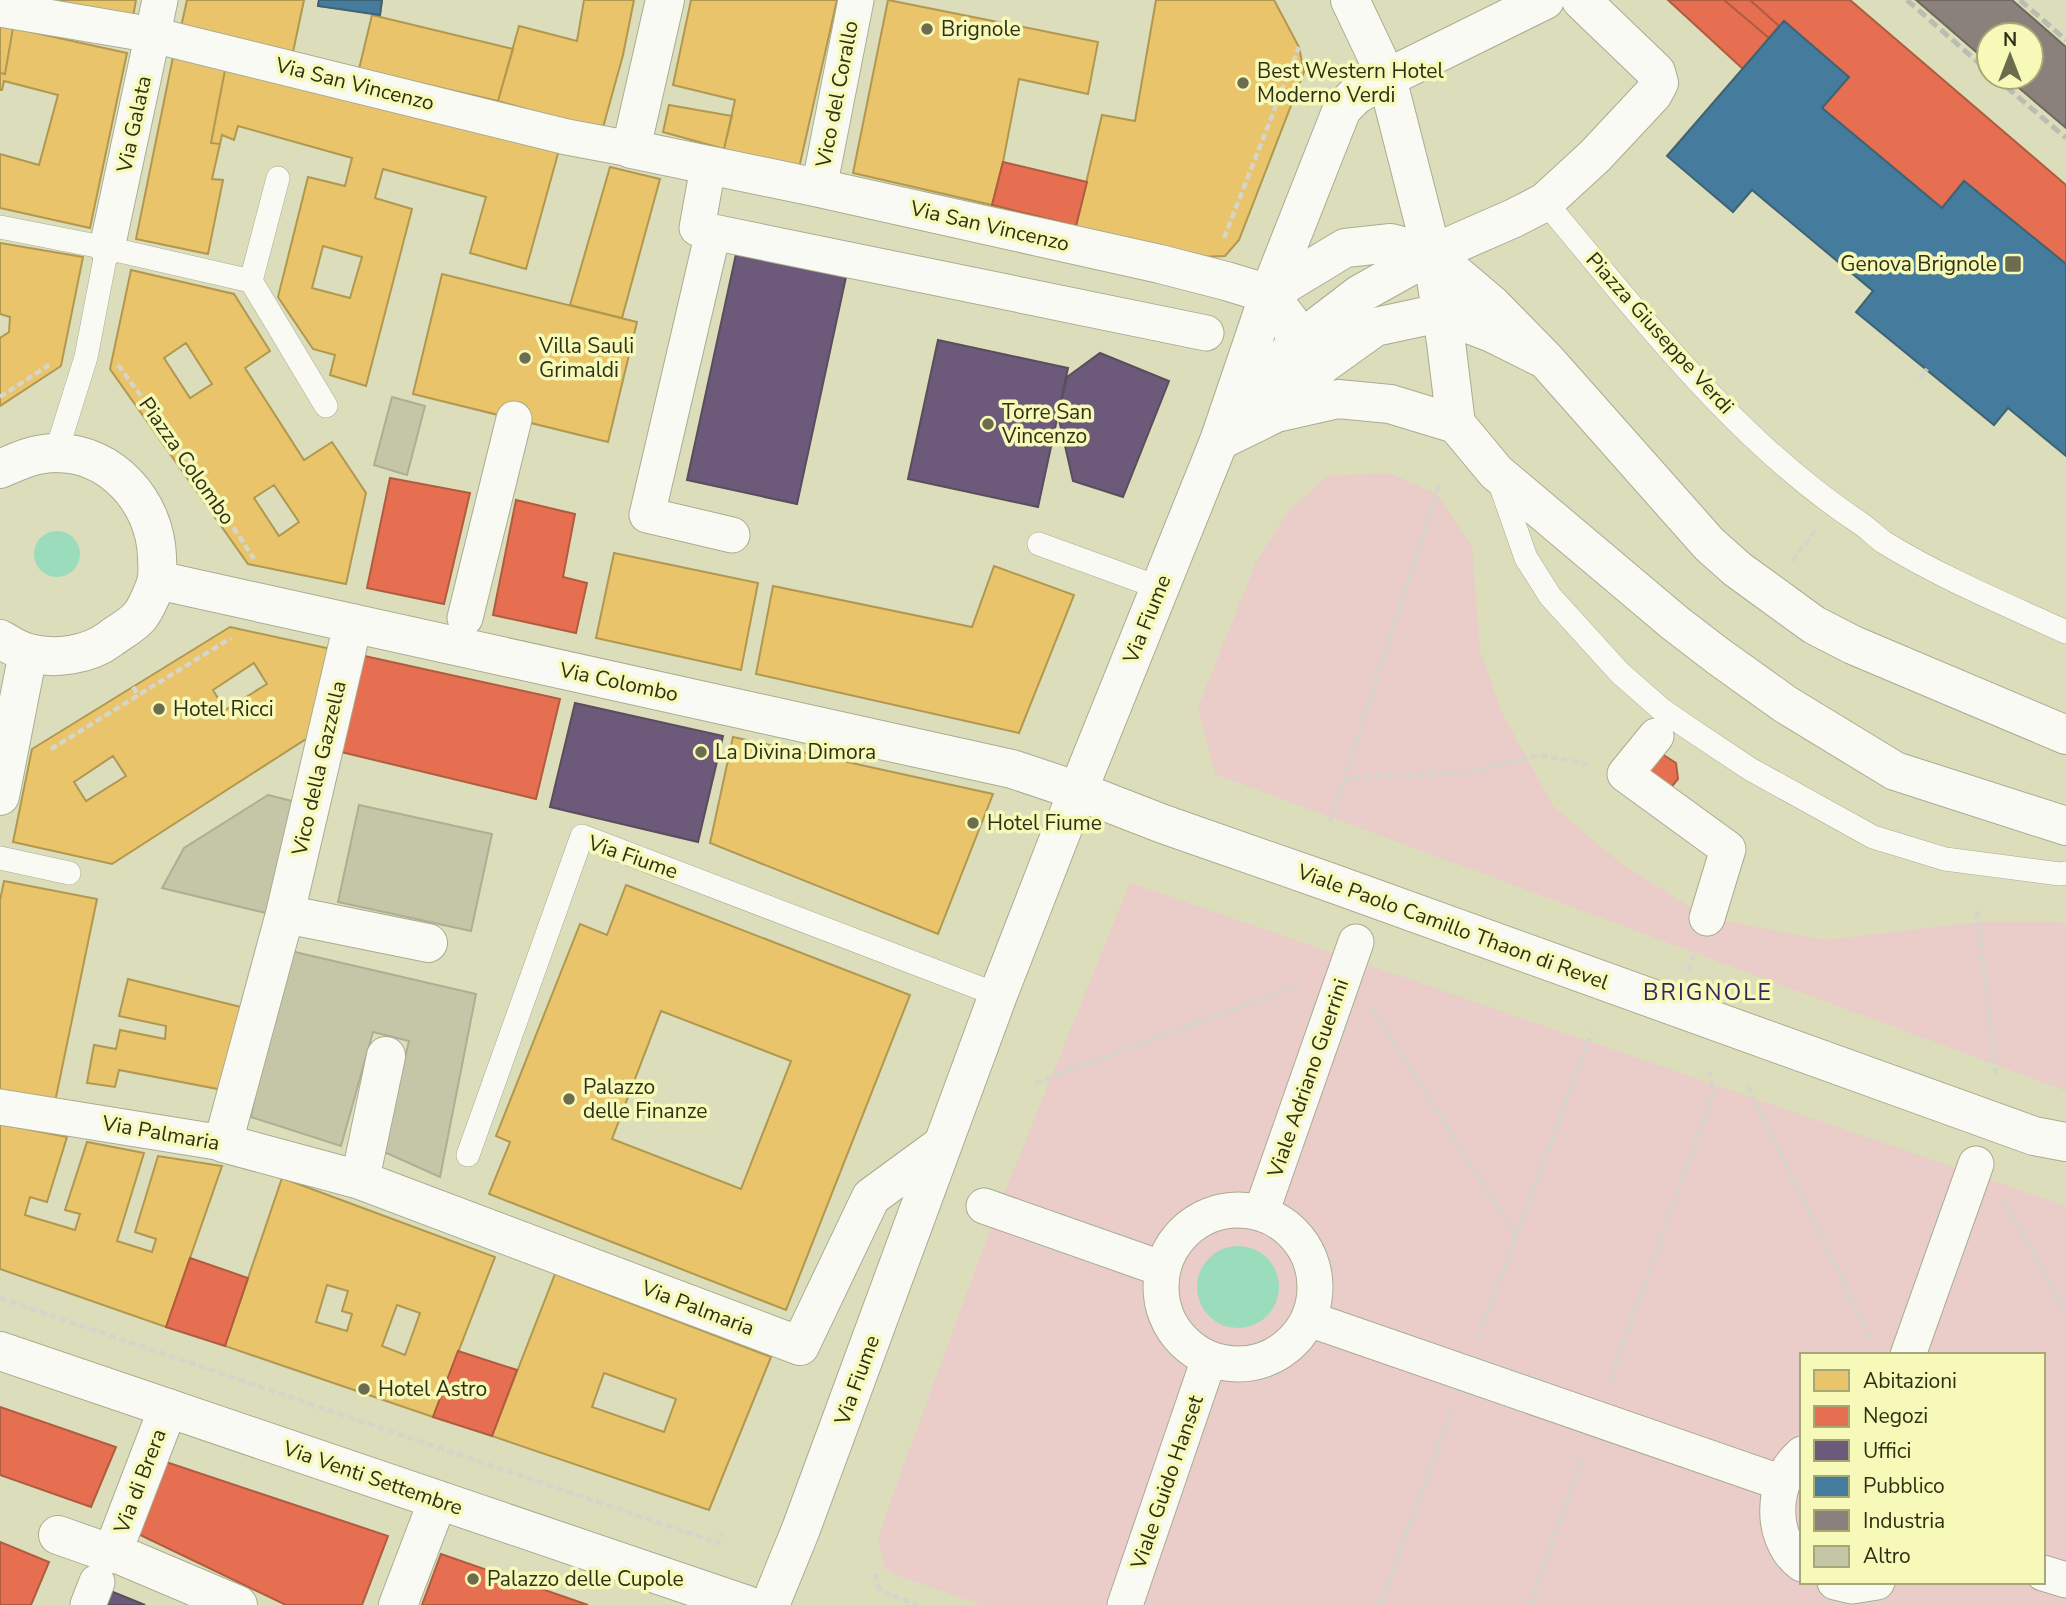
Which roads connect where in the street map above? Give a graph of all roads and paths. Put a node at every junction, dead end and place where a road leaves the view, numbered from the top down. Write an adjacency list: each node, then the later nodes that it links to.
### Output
1 (160, 0): 8 (street, Via Galata)
2 (665, 0): 11 (street)
3 (856, 0): 14 (street, Vico del Corallo)
4 (1350, 0): 10 (street)
5 (1545, 0): 10 (street)
6 (1581, 0): 15 (street)
7 (0, 9): 8 (street, Via San Vincenzo)
8 (153, 34): 11 (street, Via San Vincenzo); 19 (street, Via Galata)
9 (1299, 47): 18 (path)
10 (1391, 93): 20 (street); 22 (street)
11 (631, 149): 12 (street, Via San Vincenzo)
12 (708, 166): 14 (street, Via San Vincenzo); 17 (street)
13 (278, 178): 21 (lane)
14 (819, 188): 22 (street, Via San Vincenzo)
15 (1545, 202): 20 (street); 49 (lane, Piazza Giuseppe Verdi)
16 (0, 227): 19 (lane)
17 (713, 232): 24 (street); 41 (street)
18 (1219, 245)
19 (107, 248): 21 (lane); 36 (lane, Via Galata)
20 (1432, 254): 22 (street); 23 (street); 25 (street); 27 (street)
21 (251, 281): 32 (lane)
22 (1269, 294): 25 (street); 35 (street, Via Fiume)
23 (1442, 316): 27 (street); 34 (street); 35 (street)
24 (1206, 334)
25 (1296, 343): 35 (street)
26 (113, 358): 44 (path, Piazza Colombo)
27 (1546, 360): 54 (street)
28 (52, 363): 31 (path)
29 (1927, 369): 30 (path)
30 (1920, 379)
31 (0, 397)
32 (326, 406)
33 (514, 419): 47 (street)
34 (1456, 424): 35 (street); 38 (street)
35 (1219, 441): 46 (street, Via Fiume)
36 (56, 453): 37 (street); 45 (street)
37 (0, 469)
38 (1496, 472): 62 (street); 65 (lane)
39 (1440, 483): 58 (path)
40 (1815, 532): 43 (path)
41 (732, 535)
42 (1039, 544): 46 (lane)
43 (1802, 549)
44 (259, 566)
45 (157, 580): 48 (street, Via Colombo); 51 (street)
46 (1160, 588): 59 (street, Via Fiume)
47 (465, 618)
48 (353, 623): 59 (street, Via Colombo); 67 (street, Vico della Gazzella)
49 (2066, 632)
50 (233, 637): 53 (path)
51 (14, 646): 60 (street)
52 (133, 687): 53 (path)
53 (139, 696): 56 (path)
54 (2066, 735)
55 (1656, 736): 57 (street)
56 (40, 755)
57 (1625, 774): 58 (path); 68 (street)
58 (1344, 782): 61 (path)
59 (1078, 791): 71 (street, Via Fiume); 72 (street, Viale Paolo Camillo Thaon di Revel)
60 (0, 796)
61 (1330, 822)
62 (2066, 826)
63 (0, 858): 64 (lane)
64 (69, 873)
65 (2066, 873)
66 (1977, 911): 76 (path)
67 (285, 914): 69 (street); 81 (street, Vico della Gazzella)
68 (1707, 918): 72 (path)
69 (428, 943)
70 (1352, 955): 77 (path); 88 (street, Viale Adriano Guerrini); 89 (path)
71 (998, 995): 82 (street, Via Fiume); 83 (lane, Via Fiume)
72 (1675, 1007): 80 (street, Viale Paolo Camillo Thaon di Revel)
73 (1592, 1031): 89 (path)
74 (386, 1056): 85 (street)
75 (1709, 1072): 100 (path)
76 (1996, 1077)
77 (1035, 1083)
78 (1748, 1086): 94 (path)
79 (0, 1107): 81 (street, Via Palmaria)
80 (2066, 1142)
81 (223, 1143): 85 (street, Via Palmaria)
82 (942, 1145): 85 (street, Via Palmaria); 117 (street, Via Fiume)
83 (468, 1155)
84 (1976, 1164): 96 (street)
85 (360, 1180)
86 (2005, 1203): 92 (path)
87 (984, 1206): 90 (street)
88 (1261, 1213): 90 (street); 93 (street)
89 (1516, 1237): 98 (path)
90 (1163, 1269): 97 (street)
91 (0, 1298): 104 (path)
92 (2066, 1312)
93 (1309, 1319): 97 (street); 98 (street)
94 (1872, 1343)
95 (0, 1351): 99 (street, Via Venti Settembre)
96 (1909, 1353)
97 (1209, 1359): 119 (street, Viale Guido Hanset)
98 (1466, 1373): 100 (street); 120 (path)
99 (168, 1408): 103 (street, Via Venti Settembre); 109 (street, Via di Brera)
100 (1596, 1419): 102 (street); 121 (path)
101 (1800, 1456): 102 (street)
102 (1782, 1483): 106 (street)
103 (438, 1500): 115 (street); 116 (street, Via Venti Settembre)
104 (721, 1533)
105 (58, 1535): 109 (street, Via di Brera)
106 (1800, 1562)
107 (875, 1574): 118 (path)
108 (2045, 1574): 110 (street)
109 (99, 1580): 114 (street, Via di Brera)
110 (2066, 1580)
111 (1826, 1584): 122 (street)
112 (1844, 1584): 113 (street)
113 (1864, 1584)
114 (238, 1605)
115 (398, 1605)
116 (747, 1605)
117 (770, 1605)
118 (918, 1605)
119 (1125, 1605)
120 (1380, 1605)
121 (1530, 1605)
122 (1819, 1605)

